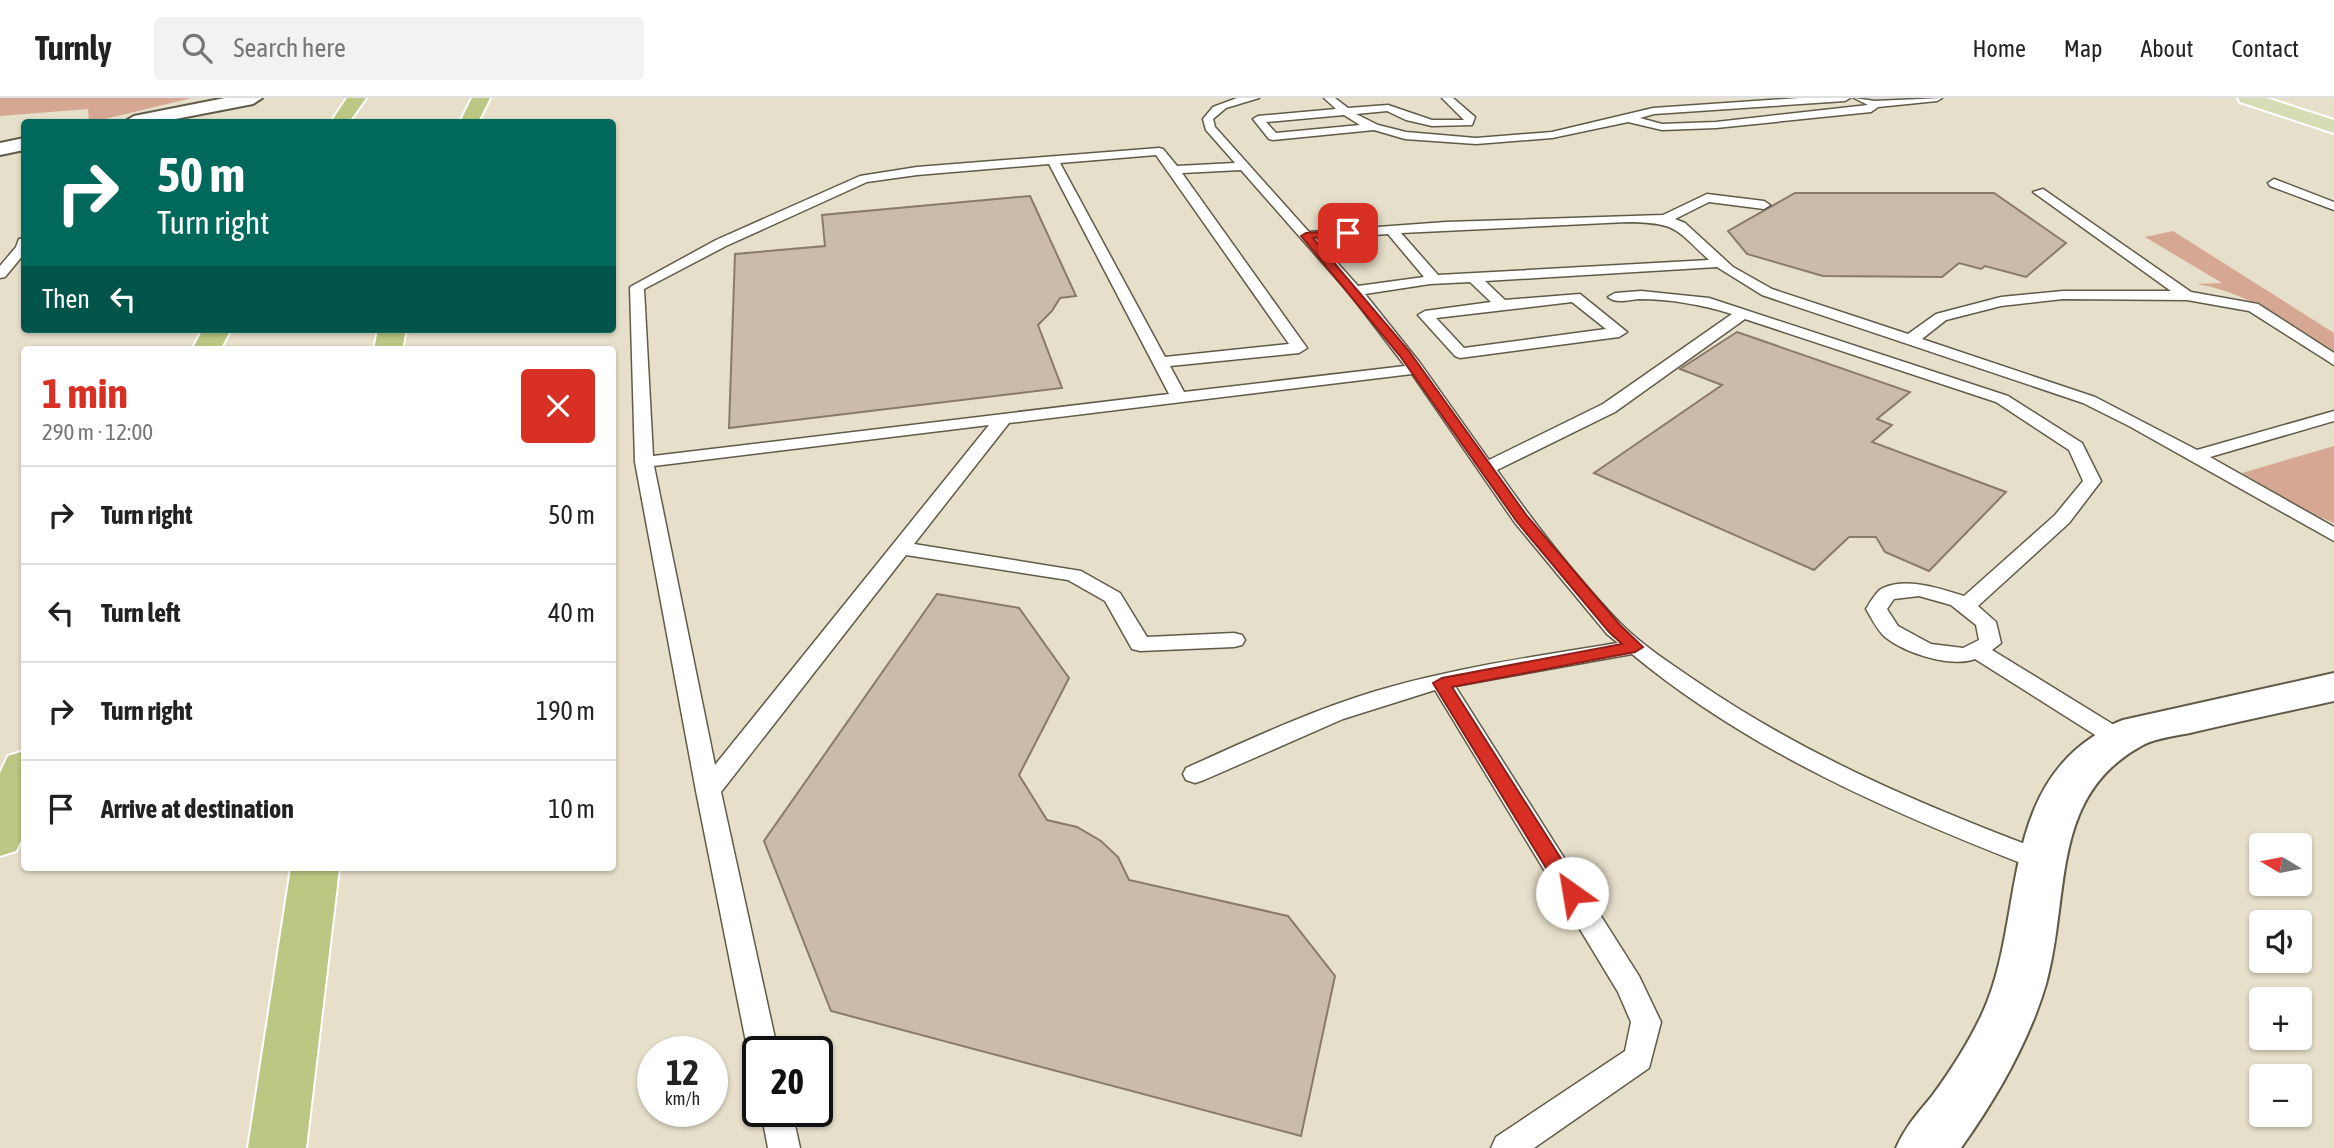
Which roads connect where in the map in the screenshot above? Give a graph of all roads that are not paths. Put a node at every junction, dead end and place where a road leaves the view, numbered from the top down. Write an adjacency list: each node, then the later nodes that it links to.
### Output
1 (253, 98): 15 (street)
2 (357, 98): 16 (highway)
3 (481, 98): 17 (highway)
4 (1254, 98): 24 (lane)
5 (1329, 98): 14 (lane)
6 (1377, 98): 13 (lane)
7 (1447, 98): 13 (lane)
8 (1845, 98): 18 (lane)
9 (1859, 98): 12 (lane)
10 (1937, 98): 12 (lane)
11 (2248, 98): 20 (main road)
12 (1874, 104): 18 (lane)
13 (1388, 108): 14 (lane)
14 (1346, 112): 19 (lane); 19 (lane)
15 (168, 119)
16 (342, 119)
17 (470, 119)
18 (1629, 119): 19 (lane)
19 (1374, 127)
20 (2334, 127)
21 (21, 145): 22 (street)
22 (0, 149)
23 (1053, 160): 25 (lane); 45 (lane); 53 (lane)
24 (1244, 166): 25 (lane); 32 (lane)
25 (1173, 170): 45 (lane)
26 (2274, 183): 29 (lane)
27 (2039, 192): 39 (lane)
28 (1765, 205): 30 (lane)
29 (2334, 206)
30 (1665, 219): 31 (lane); 34 (lane)
31 (1391, 230): 32 (lane); 37 (lane)
32 (1306, 236): 38 (lane)
33 (21, 250): 35 (lane)
34 (1719, 263): 36 (lane); 43 (lane)
35 (0, 274)
36 (1473, 276): 37 (lane); 41 (lane)
37 (1434, 279): 38 (lane)
38 (1355, 291): 46 (lane)
39 (2188, 296): 43 (lane); 44 (lane)
40 (1615, 297): 42 (lane)
41 (1502, 305): 41 (lane)
42 (1744, 313): 48 (lane); 54 (lane)
43 (1911, 340): 47 (lane)
44 (2334, 360)
45 (1160, 362): 49 (lane)
46 (1416, 369): 49 (lane); 54 (lane)
47 (2007, 371): 48 (lane); 52 (lane)
48 (1976, 390): 57 (lane)
49 (1179, 397): 51 (lane)
50 (2334, 416): 52 (lane)
51 (1004, 418): 53 (lane); 56 (lane)
52 (2195, 456): 55 (lane)
53 (644, 462): 66 (lane)
54 (1487, 468): 59 (lane)
55 (2334, 535)
56 (901, 548): 58 (lane); 66 (lane)
57 (1965, 606): 60 (lane); 60 (lane)
58 (1234, 640)
59 (1635, 647): 61 (lane); 68 (lane)
60 (1976, 650): 63 (lane)
61 (1442, 683): 64 (lane); 74 (lane)
62 (2334, 687): 63 (street)
63 (2119, 739): 68 (street)
64 (1195, 774)
65 (21, 776): 67 (highway)
66 (708, 791): 70 (lane)
67 (0, 838)
68 (2040, 860): 75 (street)
69 (315, 871): 72 (highway)
70 (760, 1036)
71 (779, 1127): 73 (lane)
72 (277, 1148)
73 (783, 1148)
74 (1507, 1148)
75 (1925, 1148)

